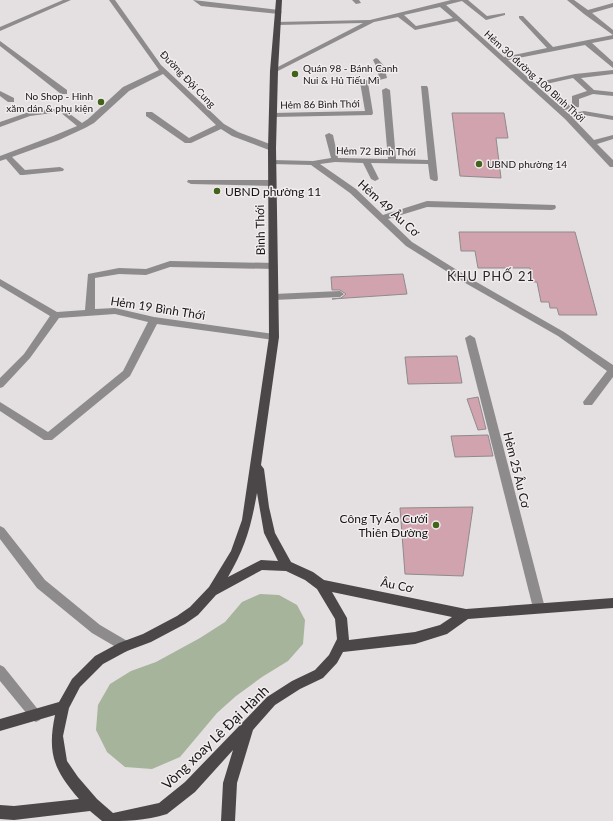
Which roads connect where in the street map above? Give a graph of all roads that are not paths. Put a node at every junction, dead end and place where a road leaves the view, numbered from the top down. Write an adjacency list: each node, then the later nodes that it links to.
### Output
1 (68, 0): 18 (street)
2 (112, 0): 27 (street, Đường Đội Cung)
3 (196, 0): 10 (street)
4 (279, 0): 10 (main road, Bình Thới)
5 (459, 0): 8 (street)
6 (464, 0): 13 (street)
7 (570, 0): 11 (street)
8 (441, 4): 12 (street); 15 (street, Hẻm 30 đường 100 Bình Thới)
9 (613, 5): 11 (street)
10 (279, 12): 17 (main road, Bình Thới)
11 (586, 13): 19 (street)
12 (399, 14): 15 (street); 16 (street)
13 (503, 14)
14 (521, 17): 23 (street)
15 (458, 19): 24 (street, Hẻm 30 đường 100 Bình Thới)
16 (372, 21): 17 (street); 28 (street)
17 (278, 23): 28 (main road, Bình Thới)
18 (0, 29)
19 (613, 33)
20 (613, 37): 21 (street)
21 (586, 42): 23 (street); 26 (street)
22 (0, 43): 34 (street)
23 (552, 49): 24 (street)
24 (504, 59): 31 (street, Hẻm 30 đường 100 Bình Thới)
25 (376, 60): 41 (street, Hẻm 86 Bình Thới)
26 (613, 66)
27 (163, 70): 45 (street); 46 (street, Đường Đội Cung)
28 (274, 71): 41 (main road, Bình Thới)
29 (613, 72): 30 (street)
30 (575, 76): 31 (street); 35 (street)
31 (532, 85): 39 (street, Hẻm 30 đường 100 Bình Thới)
32 (424, 88): 56 (street)
33 (386, 90): 54 (street)
34 (64, 92)
35 (592, 92): 37 (street); 39 (street)
36 (0, 93): 38 (street)
37 (613, 94)
38 (0, 105)
39 (558, 109): 42 (street, Hẻm 30 đường 100 Bình Thới)
40 (148, 114): 46 (street)
41 (273, 115): 50 (main road, Bình Thới)
42 (568, 117): 43 (street); 49 (street, Hẻm 30 đường 100 Bình Thới)
43 (613, 118)
44 (0, 125): 45 (street)
45 (82, 126): 51 (street)
46 (221, 126): 50 (street, Đường Đội Cung)
47 (329, 135): 52 (street)
48 (613, 137): 49 (street)
49 (592, 143): 58 (street, Hẻm 30 đường 100 Bình Thới)
50 (272, 148): 55 (main road, Bình Thới)
51 (4, 158): 59 (street)
52 (335, 160): 53 (street, Hẻm 72 Bình Thới); 57 (street, Hẻm 72 Bình Thới)
53 (366, 161): 54 (street, Hẻm 72 Bình Thới); 60 (street)
54 (392, 161): 56 (street, Hẻm 72 Bình Thới)
55 (272, 162): 57 (street, Hẻm 72 Bình Thới); 63 (main road, Bình Thới)
56 (432, 162): 61 (street)
57 (313, 163): 65 (street, Hẻm 49 Âu Cơ)
58 (613, 165)
59 (60, 169)
60 (375, 179)
61 (434, 179)
62 (191, 182): 63 (street)
63 (272, 183): 66 (main road, Bình Thới)
64 (552, 207): 65 (street)
65 (382, 218): 75 (street, Hẻm 49 Âu Cơ)
66 (274, 266): 69 (main road, Bình Thới); 70 (street)
67 (0, 282): 71 (street)
68 (340, 294): 69 (street)
69 (274, 297): 73 (main road, Bình Thới)
70 (90, 312): 71 (street, Hẻm 19 Bình Thới); 72 (street, Hẻm 19 Bình Thới)
71 (56, 315): 76 (street)
72 (154, 320): 73 (street, Hẻm 19 Bình Thới); 78 (street)
73 (274, 337): 79 (main road, Bình Thới)
74 (470, 338): 85 (street, Hẻm 25 Âu Cơ)
75 (613, 370): 77 (street)
76 (0, 384)
77 (588, 402)
78 (0, 406)
79 (257, 459): 81 (main road, Bình Thới); 83 (main road, Bình Thới)
80 (0, 531): 87 (street)
81 (287, 566): 82 (main road, Vòng xoay Lê Đại Hành); 83 (main road, Vòng xoay Lê Đại Hành)
82 (321, 585): 86 (main road, Âu Cơ); 88 (main road, Vòng xoay Lê Đại Hành)
83 (212, 591): 87 (main road, Vòng xoay Lê Đại Hành)
84 (613, 603): 85 (main road, Âu Cơ)
85 (539, 608): 86 (main road, Âu Cơ)
86 (466, 614): 88 (main road, Âu Cơ)
87 (125, 646): 90 (main road, Vòng xoay Lê Đại Hành)
88 (339, 647): 93 (main road, Vòng xoay Lê Đại Hành)
89 (0, 671): 91 (street)
90 (63, 707): 91 (main road); 94 (main road, Vòng xoay Lê Đại Hành)
91 (36, 716): 92 (main road)
92 (0, 725)
93 (247, 725): 96 (main road, Vòng xoay Lê Đại Hành); 97 (main road)
94 (92, 804): 95 (main road); 96 (main road, Vòng xoay Lê Đại Hành)
95 (0, 812)
96 (112, 821)
97 (228, 821)

